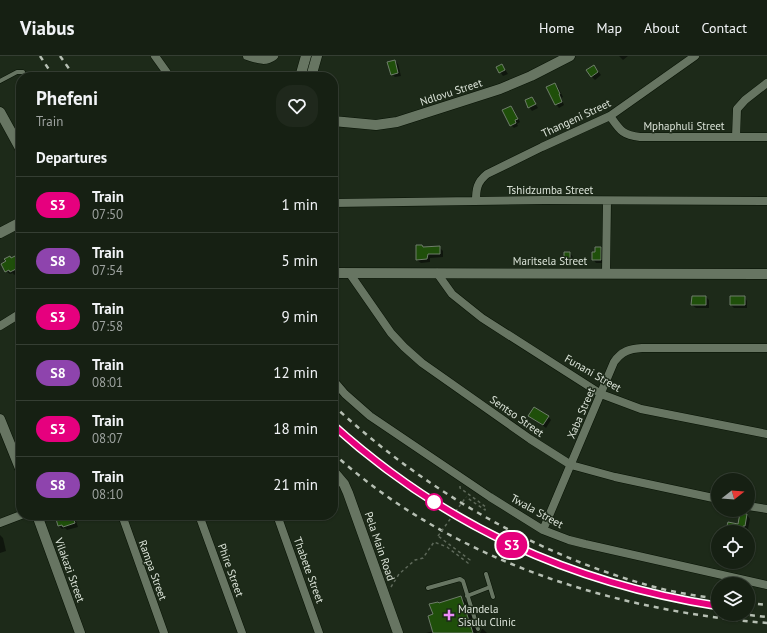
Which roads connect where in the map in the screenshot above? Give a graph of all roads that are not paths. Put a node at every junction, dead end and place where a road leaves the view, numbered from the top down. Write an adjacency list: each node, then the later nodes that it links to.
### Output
1 (155, 56): 8 (street)
2 (247, 56): 3 (street)
3 (274, 56)
4 (306, 56): 9 (street)
5 (317, 56): 10 (street)
6 (570, 56): 16 (street, Ndlovu Street)
7 (695, 56): 15 (street, Thangeni Street)
8 (166, 72)
9 (301, 72)
10 (312, 72)
11 (16, 73): 12 (lane)
12 (0, 81)
13 (767, 83): 18 (street)
14 (0, 112): 17 (street)
15 (610, 116): 18 (street, Mphaphuli Street); 21 (street, Thangeni Street)
16 (338, 121)
17 (3, 122): 20 (street)
18 (736, 137): 19 (street, Mphaphuli Street)
19 (767, 137)
20 (16, 142)
21 (476, 201): 22 (street, Tshidzumba Street); 24 (street, Tshidzumba Street)
22 (607, 201): 23 (street, Tshidzumba Street); 30 (street)
23 (767, 201)
24 (338, 203)
25 (16, 225): 26 (street)
26 (0, 233)
27 (338, 273): 29 (street, Maritsela Street)
28 (437, 273): 29 (street, Maritsela Street); 30 (street, Maritsela Street); 36 (street, Funani Street)
29 (350, 274): 40 (street, Sentso Street)
30 (606, 274): 31 (street, Maritsela Street)
31 (767, 274)
32 (16, 316): 33 (street)
33 (0, 326)
34 (767, 348): 36 (street, Xaba Street)
35 (338, 385): 51 (street, Twala Street)
36 (601, 394): 38 (street, Funani Street); 40 (street, Xaba Street)
37 (0, 419): 39 (street)
38 (767, 434)
39 (16, 459)
40 (571, 465): 42 (street, Sentso Street); 51 (street, Xaba Street)
41 (338, 477): 63 (street, Pela Main Road)
42 (711, 497)
43 (755, 507): 44 (street)
44 (767, 510)
45 (16, 517): 50 (street)
46 (39, 520): 59 (street, Vilakazi Street)
47 (124, 520): 60 (street, Rampa Street)
48 (201, 520): 61 (street, Phire Street)
49 (279, 520): 62 (street, Thabete Street)
50 (0, 523)
51 (543, 530): 53 (street, Twala Street)
52 (486, 574): 54 (lane)
53 (767, 585)
54 (490, 587): 56 (lane); 57 (lane)
55 (428, 588): 56 (lane)
56 (467, 596): 58 (lane)
57 (493, 597)
58 (478, 629)
59 (79, 633)
60 (164, 633)
61 (242, 633)
62 (319, 633)
63 (398, 633)

